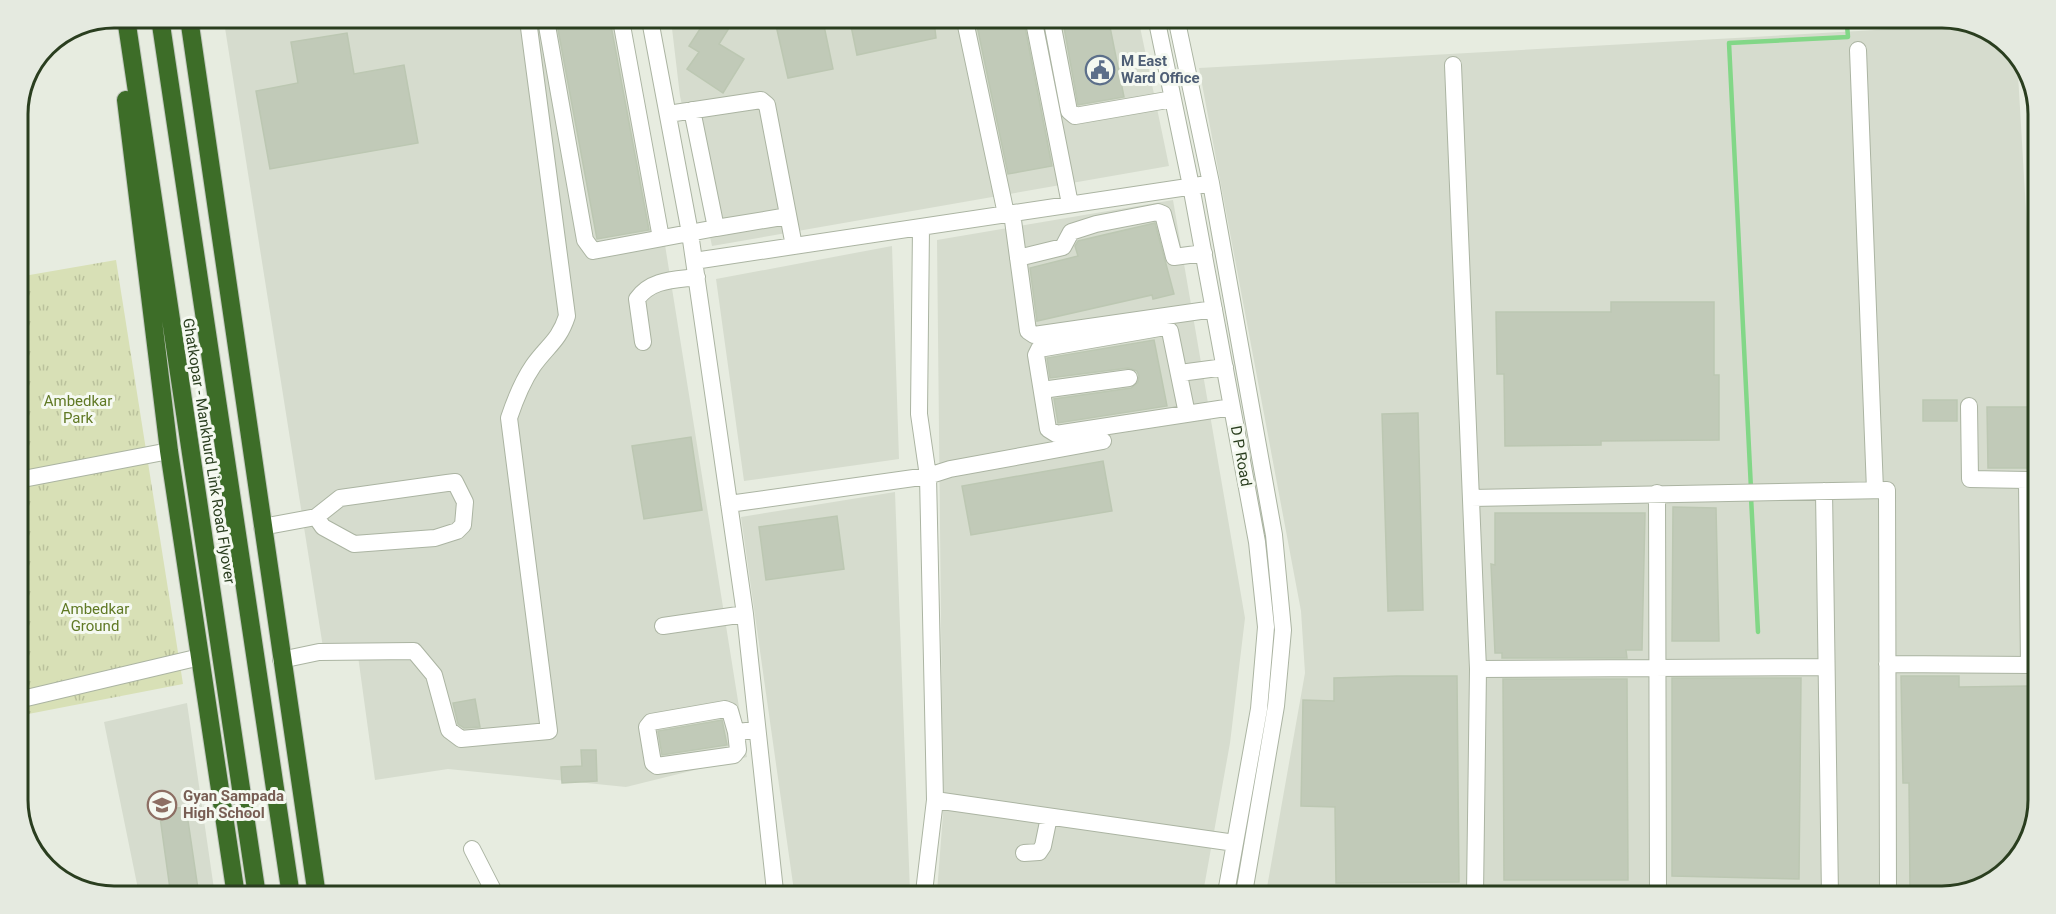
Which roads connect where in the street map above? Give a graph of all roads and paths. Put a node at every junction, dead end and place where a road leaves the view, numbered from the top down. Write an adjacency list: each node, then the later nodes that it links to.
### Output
1 (117, 29): 44 (highway)
2 (128, 29): 77 (highway, Ghatkopar - Mankhurd Link Road Flyover)
3 (162, 29): 78 (highway, Ghatkopar - Mankhurd Link Road Flyover)
4 (191, 29): 55 (highway)
5 (529, 29): 62 (street)
6 (548, 29): 29 (street)
7 (623, 29): 29 (street)
8 (652, 29): 18 (street)
9 (967, 29): 23 (street)
10 (1035, 29): 22 (street)
11 (1053, 29): 16 (street)
12 (1158, 29): 16 (street, D P Road)
13 (1178, 29): 19 (street, D P Road)
14 (1858, 50): 47 (street)
15 (1453, 65): 50 (street)
16 (1173, 99): 20 (street, D P Road)
17 (692, 110): 18 (street); 24 (street); 27 (street)
18 (668, 114): 28 (street)
19 (1211, 183): 20 (street); 54 (street, D P Road)
20 (1191, 186): 21 (street); 31 (street, D P Road)
21 (1092, 201): 22 (street); 25 (street)
22 (1070, 204): 23 (street)
23 (1009, 214): 26 (street); 32 (street)
24 (788, 216): 27 (street); 30 (street)
25 (1095, 224): 31 (street); 32 (street)
26 (921, 227): 30 (street); 45 (street)
27 (716, 228): 28 (street)
28 (690, 233): 29 (street); 33 (street)
29 (661, 238)
30 (794, 246): 33 (street)
31 (1204, 254): 34 (street, D P Road)
32 (1018, 258): 34 (street)
33 (696, 269): 35 (street); 51 (street)
34 (1214, 309): 36 (street, D P Road)
35 (643, 342)
36 (1225, 368): 37 (street); 41 (street, D P Road)
37 (1180, 373): 39 (street); 42 (street)
38 (1129, 378): 39 (street)
39 (1042, 390): 42 (street)
40 (1969, 406): 52 (street)
41 (1232, 407): 42 (street); 56 (street, D P Road)
42 (1187, 414)
43 (1103, 441): 45 (street)
44 (169, 451): 46 (street); 61 (highway)
45 (928, 476): 51 (street); 71 (street)
46 (29, 478)
47 (1875, 490): 48 (street); 63 (street)
48 (1824, 491): 49 (street); 65 (street)
49 (1657, 493): 50 (street); 67 (street)
50 (1471, 498): 66 (street)
51 (729, 504): 57 (street)
52 (2028, 516)
53 (316, 517): 53 (street); 55 (street)
54 (1272, 525): 56 (street); 60 (street, D P Road)
55 (262, 527): 62 (highway)
56 (1255, 528): 59 (street, D P Road)
57 (745, 614): 58 (street); 69 (street)
58 (663, 626)
59 (1264, 652): 60 (street); 73 (street, D P Road)
60 (1281, 653): 84 (street, D P Road)
61 (200, 657): 68 (street); 76 (highway)
62 (281, 660): 79 (highway)
63 (1887, 664): 64 (street); 88 (street)
64 (2028, 665)
65 (1826, 667): 67 (street); 87 (street)
66 (1478, 669): 67 (street); 85 (street)
67 (1658, 669): 86 (street)
68 (29, 697)
69 (757, 730): 70 (street); 81 (street)
70 (736, 732): 70 (street)
71 (935, 800): 72 (street); 82 (street)
72 (1049, 817): 73 (street); 75 (street)
73 (1235, 843): 83 (street, D P Road)
74 (472, 849): 80 (street)
75 (1024, 853)
76 (235, 886)
77 (256, 886)
78 (290, 886)
79 (315, 886)
80 (491, 886)
81 (774, 886)
82 (925, 886)
83 (1228, 886)
84 (1245, 886)
85 (1475, 886)
86 (1658, 886)
87 (1830, 886)
88 (1888, 886)

